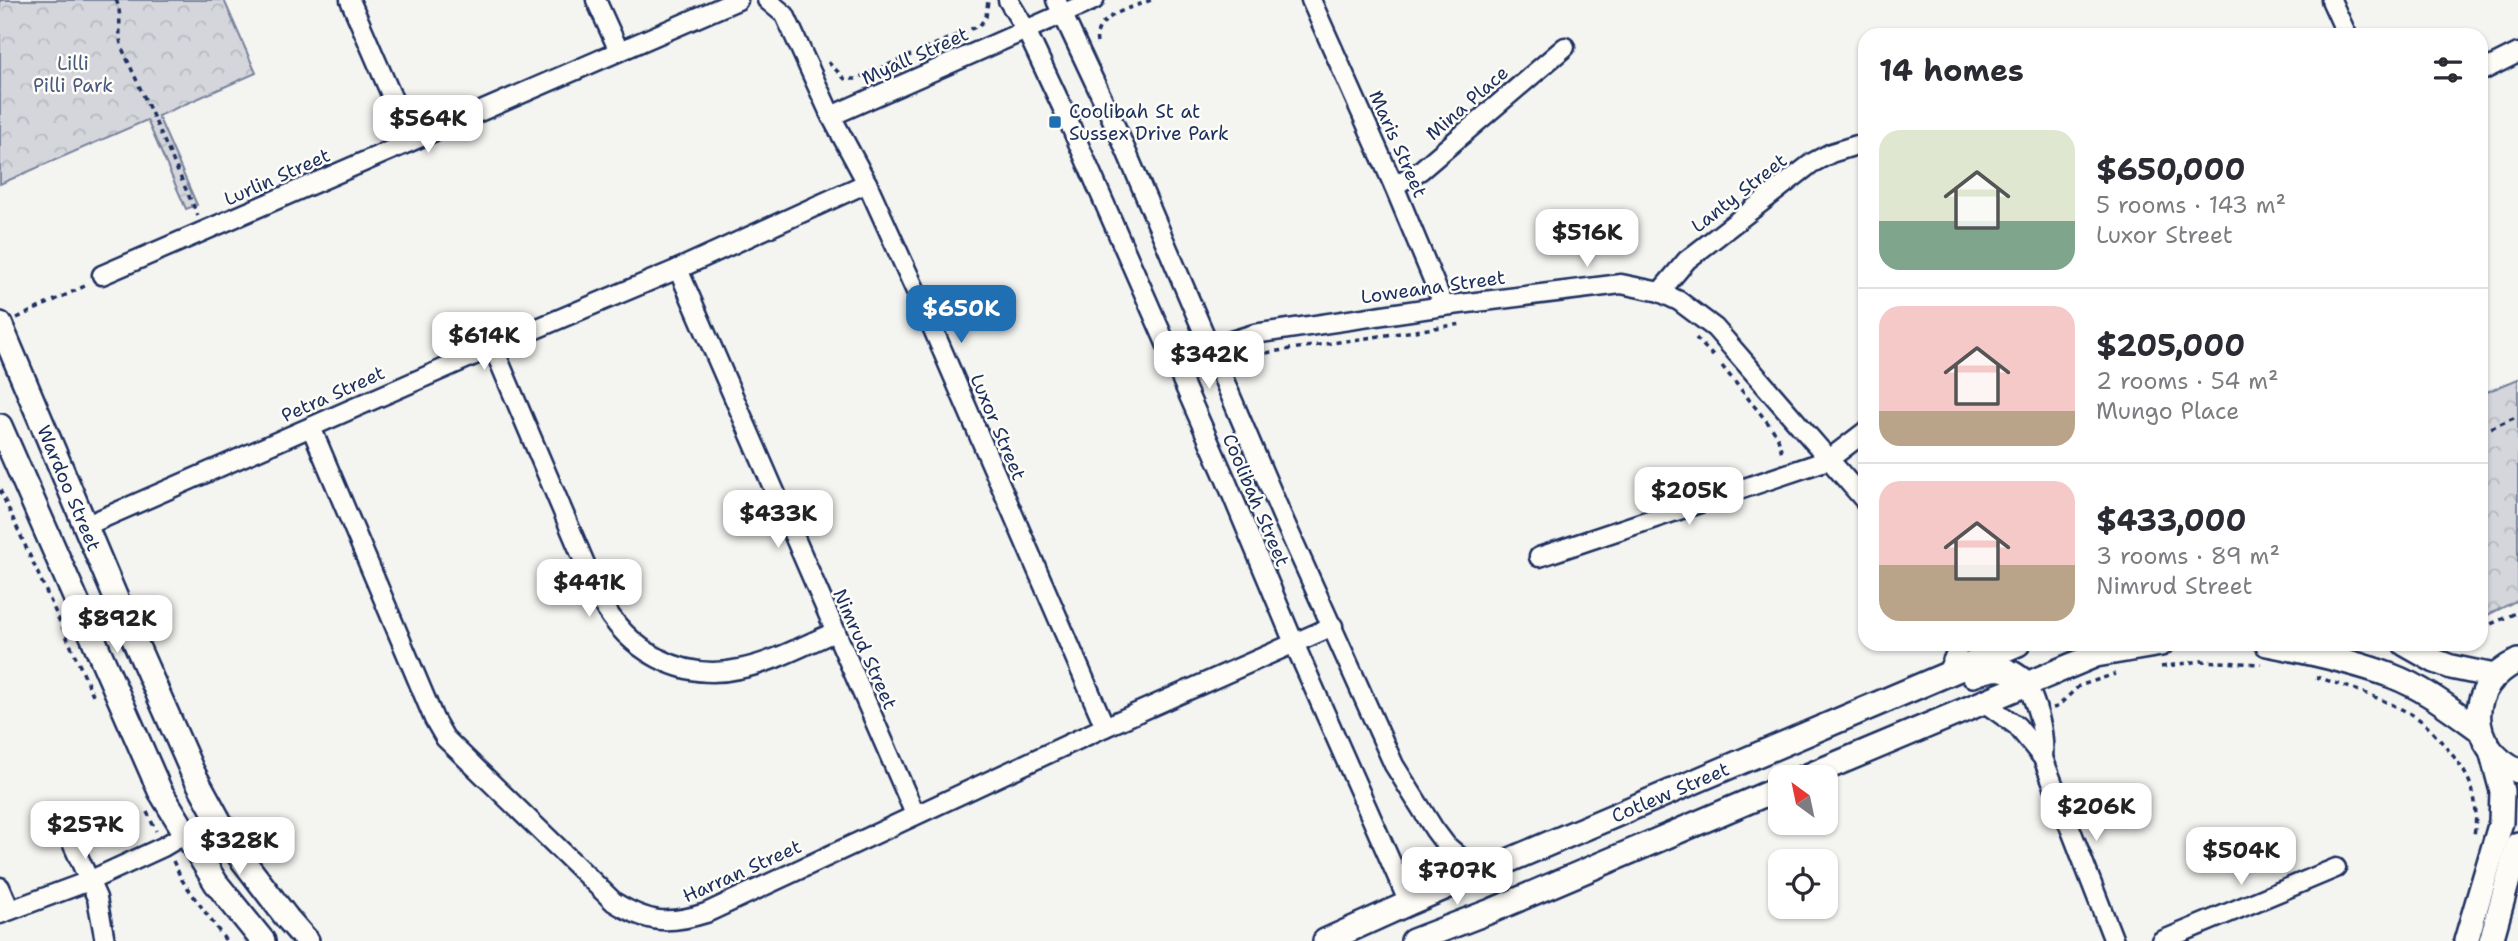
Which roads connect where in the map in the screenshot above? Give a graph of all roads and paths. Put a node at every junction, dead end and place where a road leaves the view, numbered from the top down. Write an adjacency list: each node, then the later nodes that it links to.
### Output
1 (116, 0): 26 (path)
2 (349, 0): 22 (street)
3 (596, 0): 16 (street)
4 (738, 0): 16 (street, Lurlin Street)
5 (768, 0): 21 (street, Luxor Street)
6 (988, 0): 19 (path)
7 (1008, 0): 14 (street, Coolibah Street)
8 (1094, 0): 12 (street, Myall Street)
9 (1151, 0): 18 (path)
10 (1311, 0): 25 (street, Maris Street)
11 (2331, 0): 13 (street)
12 (1060, 7): 14 (street, Myall Street); 35 (street, Coolibah Street)
13 (2344, 28)
14 (1026, 30): 21 (street, Myall Street); 51 (street, Coolibah Street)
15 (1564, 47): 25 (street, Mina Place)
16 (619, 51): 22 (street, Lurlin Street)
17 (2518, 53): 20 (street)
18 (1102, 55)
19 (828, 62)
20 (2488, 68)
21 (831, 116): 24 (street, Luxor Street)
22 (411, 141): 26 (street, Lurlin Street)
23 (1857, 145): 29 (street, Lanty Street)
24 (867, 183): 27 (street, Petra Street); 66 (street, Luxor Street)
25 (1394, 186): 30 (street, Maris Street)
26 (205, 231): 28 (street, Lurlin Street)
27 (678, 269): 34 (street, Petra Street); 50 (street, Nimrud Street)
28 (102, 275): 32 (path)
29 (1660, 292): 30 (street, Loweana Street); 43 (street, Loweana Street)
30 (1444, 306): 35 (street, Loweana Street)
31 (1464, 323): 36 (path)
32 (0, 325): 45 (main road, Wardoo Street)
33 (1693, 334): 42 (path)
34 (493, 347): 39 (street, Petra Street); 50 (street)
35 (1211, 347): 49 (street, Coolibah Street)
36 (1247, 358)
37 (2518, 416): 40 (path)
38 (0, 426): 74 (main road, Wardoo Street)
39 (311, 427): 45 (street, Petra Street); 73 (street, Harran Street)
40 (2488, 429)
41 (1858, 437): 43 (street)
42 (1782, 453)
43 (1828, 460): 44 (street, Loweana Street); 46 (street)
44 (1858, 493)
45 (85, 526): 89 (main road, Wardoo Street)
46 (1539, 557)
47 (2518, 612): 48 (path)
48 (2488, 625)
49 (1333, 626): 51 (street, Harran Street); 81 (street, Coolibah Street)
50 (835, 632): 73 (street, Nimrud Street)
51 (1294, 643): 66 (street, Harran Street); 84 (street, Coolibah Street)
52 (1955, 651): 62 (street)
53 (2002, 651): 62 (main road, Cotlew Street)
54 (2120, 651): 63 (main road)
55 (2419, 651): 61 (main road)
56 (2269, 655): 58 (path); 67 (main road)
57 (2518, 662): 61 (main road)
58 (2153, 668)
59 (2118, 674): 65 (path)
60 (2308, 674): 76 (path)
61 (2494, 676): 67 (main road)
62 (1937, 679): 63 (main road); 81 (main road, Cotlew Street)
63 (2026, 683): 64 (main road); 69 (street)
64 (1982, 701): 69 (street); 70 (main road)
65 (2051, 709)
66 (1105, 727): 73 (street, Harran Street)
67 (2480, 730): 68 (main road)
68 (2492, 754): 71 (main road); 94 (main road)
69 (2043, 758): 92 (street)
70 (1833, 765)
71 (2518, 771)
72 (1768, 793): 85 (main road, Cotlew Street)
73 (915, 814)
74 (185, 834): 82 (street); 88 (main road, Wardoo Street)
75 (69, 836): 82 (street)
76 (2473, 840)
77 (2518, 844): 95 (main road)
78 (1437, 848): 79 (path)
79 (1403, 862)
80 (2336, 868): 93 (street)
81 (1488, 870): 84 (main road, Cotlew Street)
82 (89, 881): 86 (street); 87 (street)
83 (0, 887): 86 (street)
84 (1409, 903): 85 (main road); 90 (main road, Cotlew Street)
85 (1491, 911): 91 (main road, Cotlew Street)
86 (5, 912)
87 (105, 941)
88 (263, 941)
89 (307, 941)
90 (1325, 941)
91 (1413, 941)
92 (2114, 941)
93 (2161, 941)
94 (2466, 941)
95 (2491, 941)

